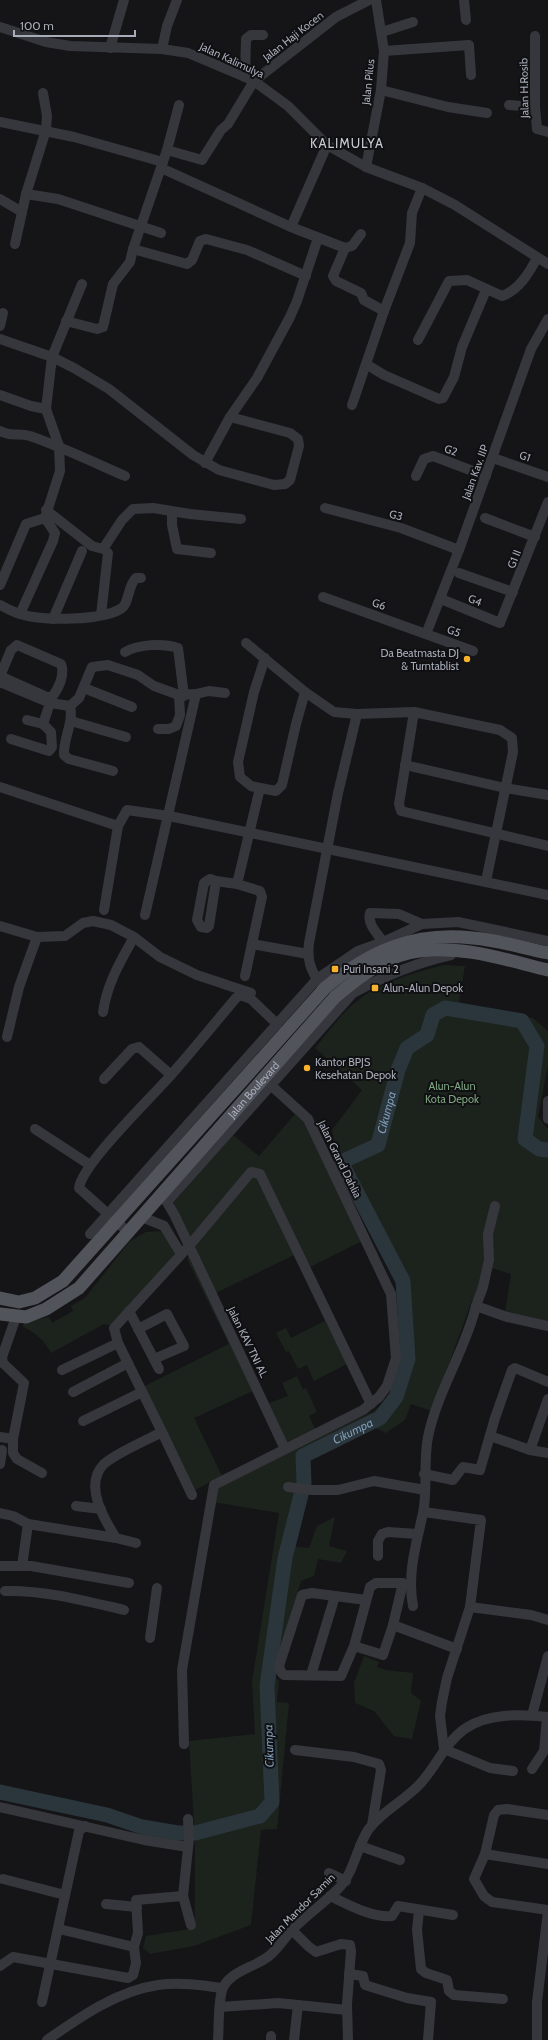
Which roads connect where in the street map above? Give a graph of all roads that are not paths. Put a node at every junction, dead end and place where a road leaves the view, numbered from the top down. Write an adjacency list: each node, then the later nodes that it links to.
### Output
1 (124, 0): 12 (street)
2 (177, 0): 13 (street)
3 (368, 0): 16 (street, Jalan Haji Kocen)
4 (376, 0): 9 (street, Jalan Pilus)
5 (464, 0): 6 (street)
6 (466, 20)
7 (413, 22): 9 (street)
8 (0, 27): 12 (street, Jalan Kalimulya)
9 (382, 32): 14 (street, Jalan Pilus)
10 (263, 34): 16 (street)
11 (535, 36): 21 (street, Jalan H.Rosib)
12 (110, 48): 13 (street, Jalan Kalimulya)
13 (162, 49): 16 (street, Jalan Kalimulya)
14 (384, 51): 15 (street); 17 (street, Jalan Pilus)
15 (471, 75)
16 (249, 79): 26 (street, Jalan Kalimulya); 27 (street)
17 (382, 90): 22 (street); 29 (street, Jalan Pilus)
18 (43, 93): 24 (street)
19 (179, 105): 27 (street)
20 (509, 105): 21 (street)
21 (535, 107): 25 (street, Jalan H.Rosib)
22 (487, 113)
23 (0, 122): 24 (street)
24 (46, 130): 28 (street); 31 (street)
25 (548, 132)
26 (327, 145): 29 (street, Jalan Kalimulya); 35 (street)
27 (167, 150): 28 (street)
28 (162, 165): 34 (street); 35 (street)
29 (366, 167): 30 (street, Jalan Kalimulya)
30 (422, 188): 42 (street, Jalan Kalimulya); 47 (street)
31 (26, 194): 33 (street); 34 (street)
32 (0, 199): 33 (street)
33 (22, 212): 39 (street)
34 (140, 227): 36 (street); 41 (street)
35 (291, 227): 38 (street)
36 (161, 233)
37 (361, 234): 40 (street)
38 (318, 238): 40 (street); 44 (street)
39 (15, 244)
40 (345, 248): 47 (street)
41 (133, 249): 44 (street); 50 (street)
42 (537, 258): 43 (street, Jalan Kalimulya); 46 (street)
43 (548, 264)
44 (306, 276): 59 (street)
45 (82, 284): 50 (street)
46 (486, 290): 53 (street); 55 (street)
47 (384, 310): 55 (street)
48 (3, 313): 51 (street)
49 (548, 319): 62 (street, Jalan Kav. IIP)
50 (66, 321): 54 (street)
51 (0, 326)
52 (0, 339): 54 (street)
53 (418, 340)
54 (52, 357): 58 (street); 63 (street)
55 (366, 364): 57 (street)
56 (0, 395): 58 (street)
57 (352, 405)
58 (46, 409): 61 (street)
59 (230, 417): 63 (street); 63 (street)
60 (0, 431): 61 (street)
61 (58, 446): 64 (street); 71 (street)
62 (493, 458): 66 (street, Jalan Kav. IIP); 67 (street, G1)
63 (205, 463)
64 (125, 476)
65 (416, 476): 66 (street, G2)
66 (486, 476): 75 (street, Jalan Kav. IIP)
67 (548, 477)
68 (548, 502): 74 (street, G1 II)
69 (325, 508): 75 (street, G3)
70 (172, 512): 71 (street); 73 (street); 78 (street)
71 (46, 514): 81 (street); 86 (street)
72 (485, 518): 74 (street)
73 (241, 519)
74 (535, 537): 82 (street, G1 II)
75 (459, 550): 84 (street, Jalan Kav. IIP)
76 (82, 551): 88 (street)
77 (108, 553): 87 (street)
78 (211, 553)
79 (459, 573): 82 (street)
80 (141, 578): 87 (street)
81 (0, 585)
82 (514, 592): 89 (street, G1 II)
83 (323, 597): 90 (street, G6)
84 (441, 599): 89 (street, G4); 90 (street, Jalan Kav. IIP)
85 (0, 605): 86 (street)
86 (20, 614): 88 (street)
87 (102, 615): 88 (street)
88 (53, 619)
89 (500, 623)
90 (426, 634): 92 (street, G5)
91 (246, 643): 94 (street)
92 (473, 651)
93 (125, 652): 101 (street)
94 (265, 658): 98 (street); 116 (street)
95 (0, 676): 95 (street)
96 (0, 682): 102 (street)
97 (84, 688): 101 (street); 103 (street); 104 (street)
98 (305, 692): 106 (street); 116 (street)
99 (196, 694): 100 (street); 101 (street); 119 (street)
100 (225, 694)
101 (182, 695): 110 (street)
102 (50, 703): 103 (street); 109 (street)
103 (70, 706): 108 (street)
104 (132, 707)
105 (414, 712): 106 (street); 113 (street); 117 (street)
106 (357, 714): 124 (street)
107 (27, 720): 109 (street)
108 (71, 721): 111 (street); 114 (street)
109 (44, 724): 112 (street)
110 (158, 729)
111 (126, 737)
112 (11, 739)
113 (405, 765): 117 (street); 122 (street)
114 (113, 771)
115 (0, 787): 120 (street)
116 (260, 788): 121 (street)
117 (505, 788): 118 (street); 122 (street)
118 (548, 795)
119 (169, 816): 120 (street); 121 (street); 130 (street)
120 (118, 826): 129 (street)
121 (250, 833): 124 (street); 127 (street)
122 (495, 834): 123 (street); 126 (street)
123 (548, 846)
124 (327, 850): 126 (street); 139 (street)
125 (216, 881): 127 (street)
126 (486, 881): 128 (street)
127 (236, 884): 137 (street)
128 (548, 894)
129 (104, 910)
130 (146, 915)
131 (422, 924): 135 (street); 136 (street); 136 (street)
132 (0, 926): 133 (street)
133 (37, 937): 134 (street); 146 (street)
134 (134, 937): 144 (street); 145 (street)
135 (548, 941)
136 (383, 942): 143 (street)
137 (252, 944): 139 (street); 142 (street)
138 (548, 953): 143 (main road, Jalan Boulevard)
139 (308, 954): 143 (street)
140 (451, 955): 149 (street)
141 (548, 970): 143 (main road, Jalan Boulevard)
142 (245, 976)
143 (325, 988): 145 (main road, Jalan Boulevard); 149 (main road, Jalan Boulevard)
144 (103, 1012)
145 (283, 1024): 147 (street); 157 (main road, Jalan Boulevard)
146 (7, 1037)
147 (171, 1075): 148 (street); 153 (street)
148 (104, 1079)
149 (267, 1081): 154 (main road, Jalan Boulevard); 178 (street, Jalan Grand Dahlia)
150 (548, 1101): 151 (street)
151 (548, 1119)
152 (35, 1129): 153 (street)
153 (90, 1165): 157 (street)
154 (164, 1198): 156 (main road, Jalan Boulevard); 160 (street, Jalan KAV TNI AL)
155 (495, 1206): 163 (street)
156 (142, 1216): 158 (main road, Jalan Boulevard); 161 (street)
157 (113, 1218): 158 (street); 159 (street); 162 (main road, Jalan Boulevard)
158 (128, 1232): 166 (main road, Jalan Boulevard)
159 (90, 1234)
160 (189, 1246): 161 (street); 178 (street); 184 (street, Jalan KAV TNI AL)
161 (181, 1254): 164 (street)
162 (0, 1298)
163 (476, 1306): 167 (street); 190 (street)
164 (129, 1311): 168 (street); 169 (street)
165 (0, 1314): 166 (main road, Jalan Boulevard)
166 (16, 1317): 183 (street)
167 (548, 1326)
168 (138, 1329): 170 (street); 170 (street)
169 (118, 1343): 171 (street); 173 (street)
170 (154, 1359): 172 (street)
171 (128, 1363): 175 (street); 176 (street)
172 (159, 1369)
173 (62, 1370)
174 (548, 1382): 181 (street)
175 (73, 1392)
176 (142, 1392): 179 (street); 180 (street)
177 (548, 1399): 186 (street)
178 (371, 1404): 184 (street, Jalan Grand Dahlia)
179 (83, 1421)
180 (162, 1432): 193 (street); 195 (street)
181 (490, 1436): 186 (street); 190 (street)
182 (0, 1437): 183 (street)
183 (13, 1439): 189 (street)
184 (285, 1449): 222 (street, Jalan Grand Dahlia)
185 (2, 1450): 188 (street)
186 (530, 1450): 187 (street)
187 (548, 1453)
188 (0, 1464)
189 (42, 1473)
190 (424, 1474): 192 (street)
191 (292, 1488): 192 (street)
192 (425, 1490): 197 (street)
193 (192, 1495)
194 (76, 1506): 195 (street)
195 (101, 1509): 200 (street)
196 (0, 1512): 198 (street)
197 (424, 1512): 199 (street); 211 (street)
198 (28, 1524): 200 (street); 204 (street)
199 (417, 1534): 202 (street); 210 (street)
200 (116, 1538): 201 (street)
201 (136, 1543)
202 (378, 1556)
203 (0, 1566): 204 (street)
204 (22, 1566): 205 (street)
205 (129, 1583)
206 (157, 1588): 215 (street)
207 (5, 1591): 212 (street)
208 (336, 1596): 209 (street); 219 (street); 219 (street)
209 (366, 1600): 214 (street); 216 (street)
210 (413, 1606)
211 (470, 1607): 213 (street); 217 (street)
212 (124, 1610)
213 (548, 1620)
214 (393, 1625): 216 (street); 217 (street)
215 (150, 1638)
216 (354, 1646): 219 (street)
217 (457, 1649): 223 (street)
218 (548, 1656): 220 (street)
219 (311, 1675)
220 (532, 1715): 221 (street, Jalan Mandor Samin); 223 (street, Jalan Mandor Samin)
221 (547, 1717): 225 (street)
222 (184, 1744)
223 (444, 1749): 226 (street); 231 (street, Jalan Mandor Samin)
224 (295, 1750): 231 (street)
225 (532, 1768)
226 (513, 1771)
227 (0, 1807): 230 (street)
228 (548, 1815): 234 (street)
229 (188, 1824): 232 (street)
230 (85, 1826): 232 (street); 240 (street)
231 (372, 1826): 233 (street, Jalan Mandor Samin)
232 (188, 1843): 241 (street)
233 (360, 1846): 235 (street); 239 (street, Jalan Mandor Samin)
234 (485, 1854): 236 (street); 246 (street)
235 (400, 1860)
236 (548, 1864)
237 (329, 1873): 239 (street)
238 (3, 1879): 240 (street)
239 (346, 1880): 242 (street, Jalan Mandor Samin)
240 (66, 1895): 249 (street)
241 (183, 1896): 244 (street); 248 (street)
242 (330, 1896): 245 (street); 250 (street, Jalan Mandor Samin)
243 (106, 1904): 244 (street)
244 (136, 1907): 251 (street)
245 (419, 1910): 247 (street); 256 (street)
246 (548, 1911): 266 (street)
247 (453, 1915)
248 (191, 1925)
249 (58, 1929): 251 (street); 252 (street)
250 (292, 1930): 254 (street); 255 (street, Jalan Mandor Samin)
251 (134, 1947): 252 (street)
252 (51, 1964): 253 (street); 257 (street)
253 (0, 1966)
254 (349, 1974): 260 (street); 265 (street)
255 (222, 1988): 259 (street); 261 (street)
256 (503, 1999)
257 (42, 2002)
258 (298, 2005): 259 (street); 260 (street); 263 (street)
259 (220, 2006): 262 (street)
260 (347, 2010): 264 (street)
261 (46, 2040)
262 (218, 2040)
263 (294, 2040)
264 (348, 2040)
265 (428, 2040)
266 (537, 2040)

